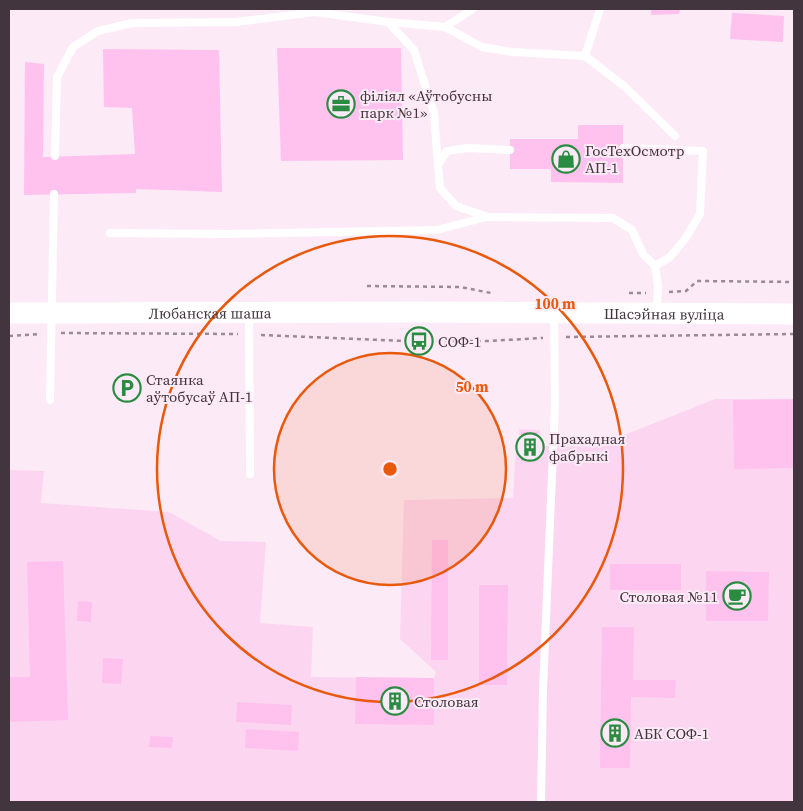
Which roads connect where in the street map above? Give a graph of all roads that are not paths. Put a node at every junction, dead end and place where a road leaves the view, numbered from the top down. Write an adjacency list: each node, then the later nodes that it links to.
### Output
1 (473, 9): 4 (lane)
2 (600, 9): 5 (lane)
3 (388, 22): 4 (lane); 9 (lane); 10 (lane)
4 (445, 27): 5 (lane)
5 (585, 56): 6 (lane)
6 (675, 136)
7 (623, 148): 14 (lane)
8 (510, 150): 10 (lane)
9 (55, 156)
10 (438, 165): 12 (lane)
11 (54, 194): 21 (lane)
12 (488, 216): 13 (lane); 14 (lane)
13 (110, 233)
14 (655, 266): 20 (lane)
15 (413, 312): 17 (main road, Любанская шаша); 18 (main road, Шасэйная вуліца)
16 (9, 313): 21 (main road, Любанская шаша)
17 (249, 313): 21 (main road, Любанская шаша); 23 (lane)
18 (554, 314): 20 (main road, Шасэйная вуліца); 24 (lane)
19 (794, 314): 20 (main road, Шасэйная вуліца)
20 (657, 315)
21 (52, 324): 22 (lane)
22 (50, 400)
23 (250, 474)
24 (541, 802)

